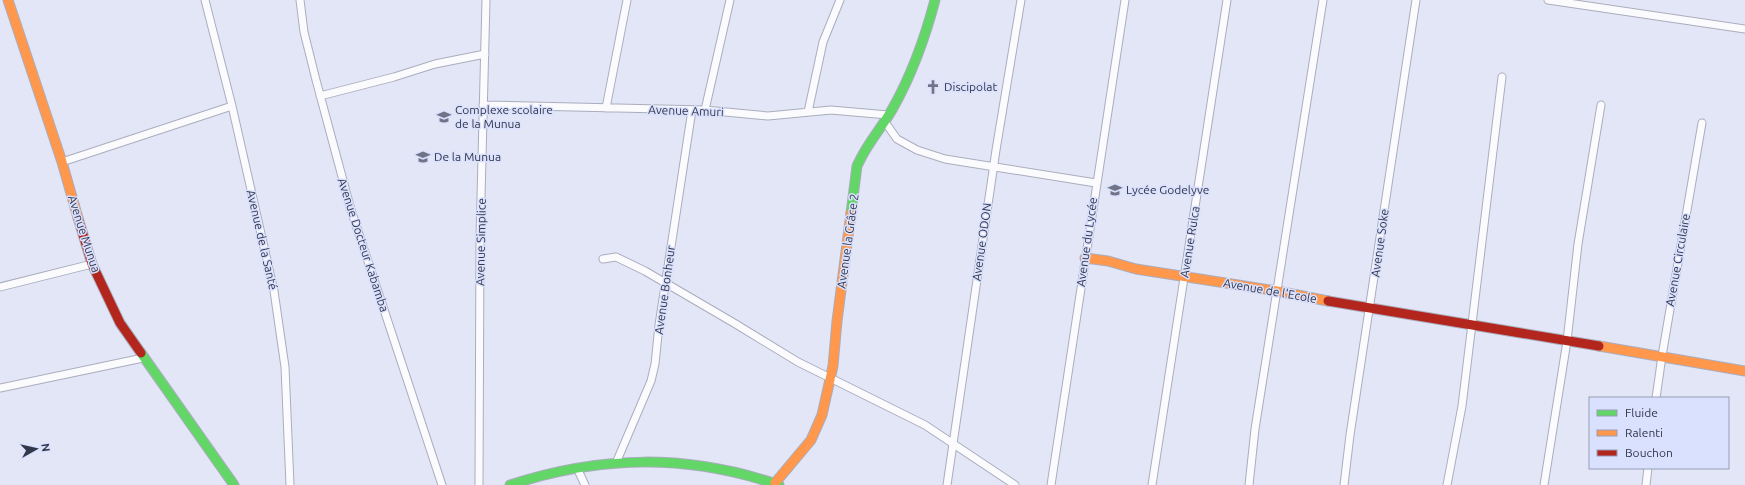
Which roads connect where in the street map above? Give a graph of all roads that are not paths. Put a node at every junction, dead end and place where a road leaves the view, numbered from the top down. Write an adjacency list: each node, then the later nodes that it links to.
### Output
1 (8, 0): 28 (street, Avenue Munua)
2 (205, 0): 21 (street, Avenue de la Santé)
3 (300, 0): 18 (street, Avenue Docteur Kabamba)
4 (486, 0): 16 (street, Avenue Simplice)
5 (627, 0): 22 (street)
6 (730, 0): 24 (street)
7 (840, 0): 25 (street)
8 (935, 0): 26 (street, Avenue la Grâce 2)
9 (1021, 0): 29 (street, Avenue ODON)
10 (1125, 0): 30 (street, Avenue du Lycée)
11 (1227, 0): 34 (street, Avenue Rulca)
12 (1323, 0): 37 (street)
13 (1416, 0): 38 (street, Avenue Soke)
14 (1548, 0): 15 (street)
15 (1745, 29)
16 (485, 54): 18 (street); 19 (street, Avenue Simplice)
17 (1502, 77): 39 (street)
18 (320, 96): 54 (street, Avenue Docteur Kabamba)
19 (483, 105): 22 (street, Avenue Amuri); 55 (street, Avenue Simplice)
20 (1601, 105): 40 (street)
21 (232, 106): 28 (street); 53 (street, Avenue de la Santé)
22 (606, 108): 23 (street, Avenue Amuri)
23 (692, 110): 24 (street, Avenue Amuri); 35 (street, Avenue Bonheur)
24 (705, 110): 25 (street, Avenue Amuri)
25 (808, 112): 26 (street, Avenue Amuri)
26 (887, 118): 29 (street); 44 (street, Avenue la Grâce 2)
27 (1702, 123): 41 (street, Avenue Circulaire)
28 (62, 162): 33 (street, Avenue Munua)
29 (993, 167): 30 (street); 47 (street, Avenue ODON)
30 (1096, 184): 31 (street, Avenue du Lycée)
31 (1085, 258): 34 (street, Avenue de l'Ecole); 60 (street, Avenue du Lycée)
32 (603, 259): 35 (street)
33 (92, 264): 36 (street); 42 (street, Avenue Munua)
34 (1184, 277): 37 (street, Avenue de l'Ecole); 61 (street, Avenue Rulca)
35 (666, 282): 44 (street); 48 (street, Avenue Bonheur)
36 (0, 287)
37 (1277, 291): 38 (street, Avenue de l'Ecole); 62 (street)
38 (1370, 309): 39 (street, Avenue de l'Ecole); 63 (street, Avenue Soke)
39 (1471, 326): 40 (street, Avenue de l'Ecole); 64 (street)
40 (1567, 341): 41 (street, Avenue de l'Ecole); 65 (street)
41 (1662, 356): 43 (street, Avenue de l'Ecole); 46 (street, Avenue Circulaire)
42 (143, 358): 45 (street); 52 (street, Avenue Munua)
43 (1745, 371)
44 (830, 379): 47 (street); 51 (street, Avenue la Grâce 2)
45 (0, 388)
46 (1656, 397)
47 (953, 444): 58 (street, Avenue ODON); 59 (street)
48 (616, 463): 49 (street); 51 (street)
49 (577, 468): 56 (street); 57 (street)
50 (1648, 469): 66 (street)
51 (777, 484)
52 (234, 485)
53 (290, 485)
54 (442, 485)
55 (479, 485)
56 (510, 485)
57 (585, 485)
58 (947, 485)
59 (1015, 485)
60 (1051, 485)
61 (1152, 485)
62 (1249, 485)
63 (1344, 485)
64 (1447, 485)
65 (1544, 485)
66 (1646, 485)

